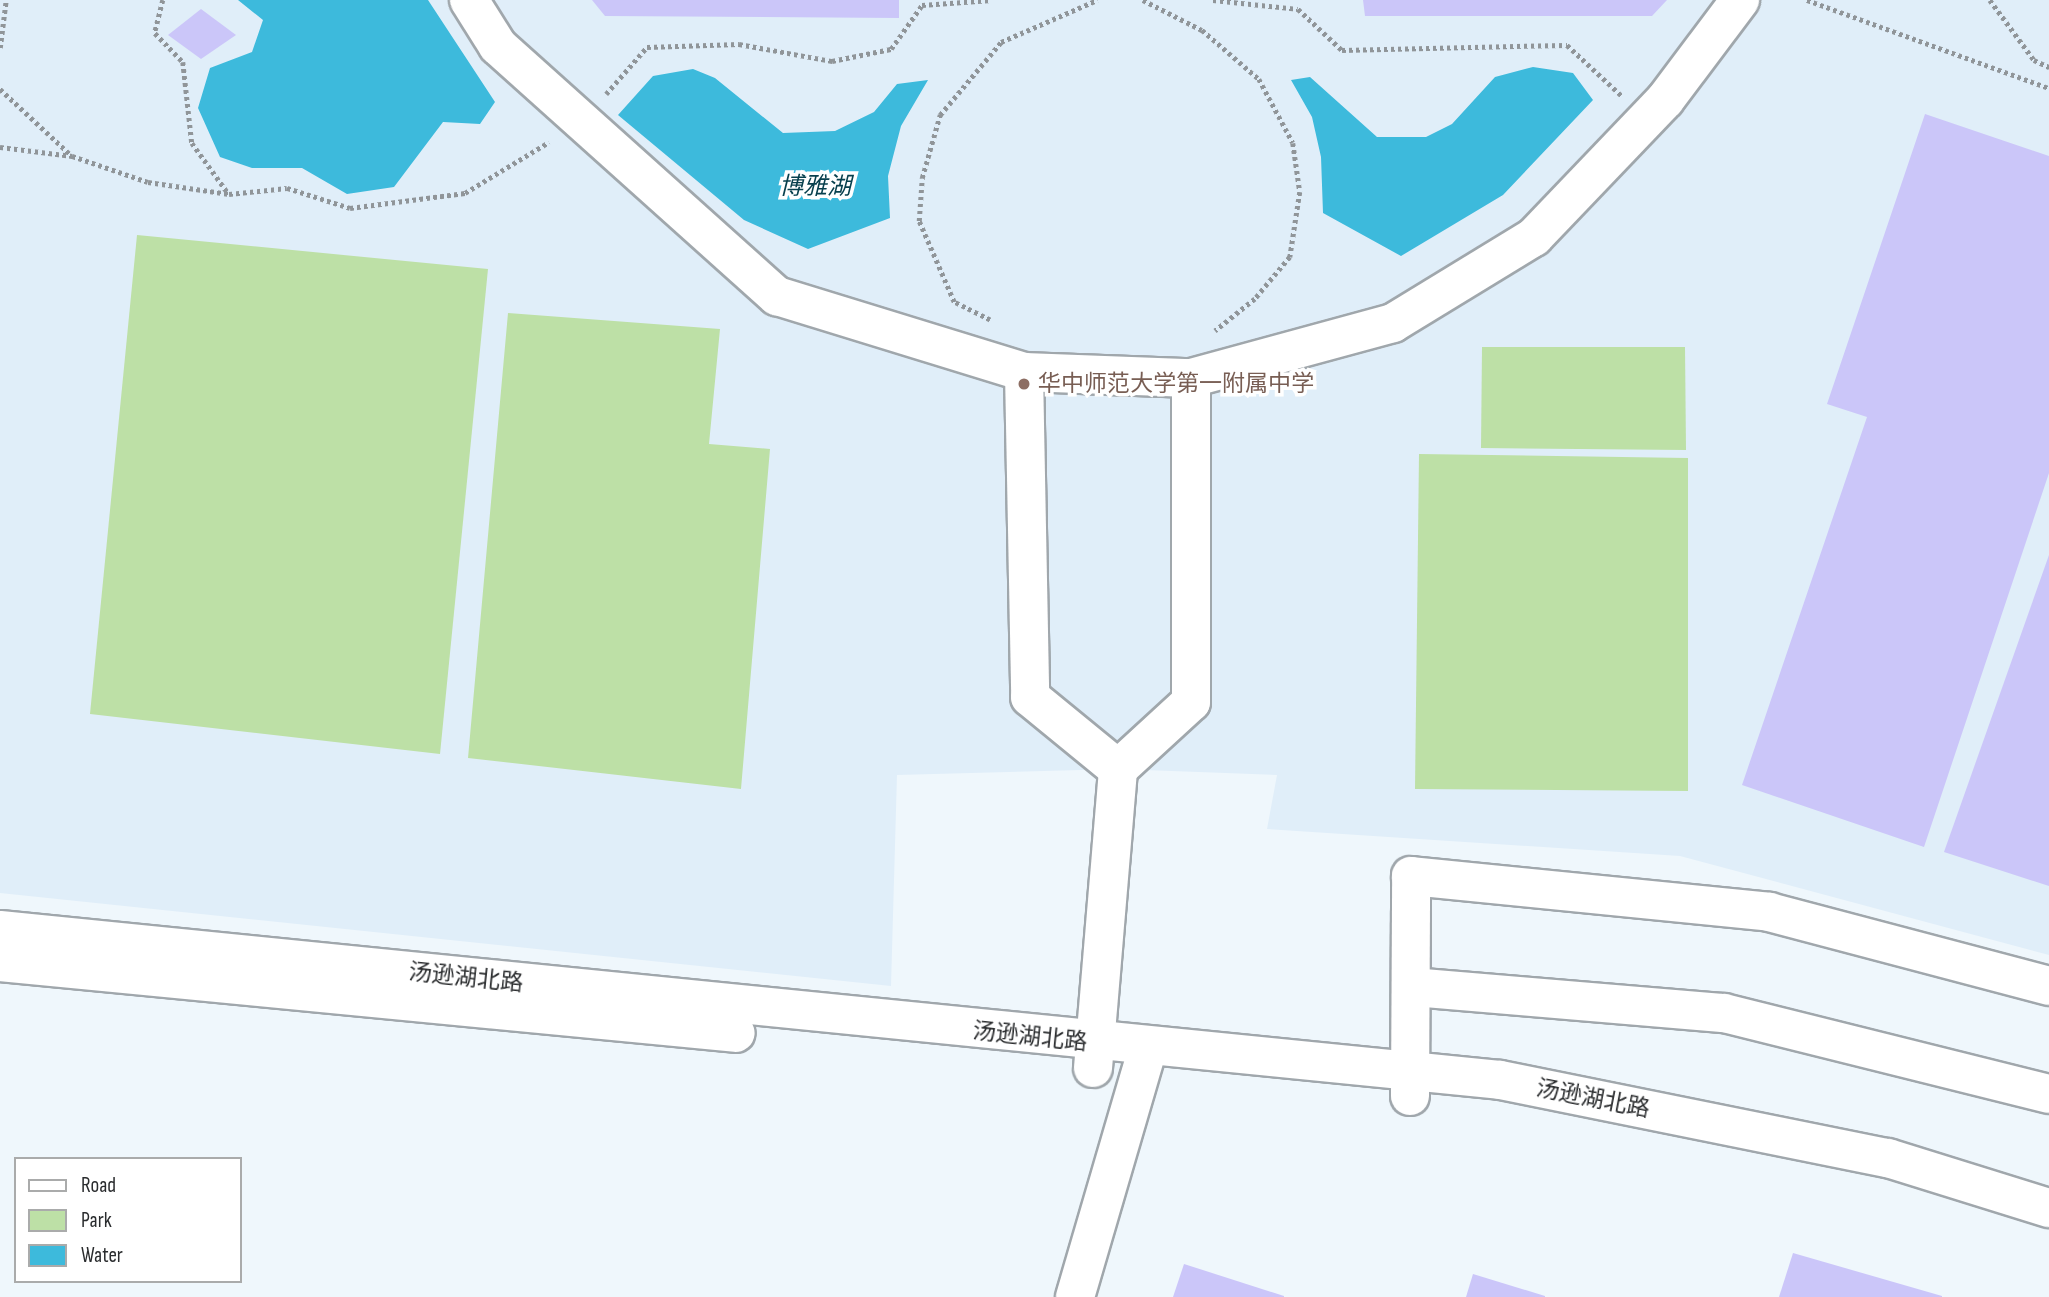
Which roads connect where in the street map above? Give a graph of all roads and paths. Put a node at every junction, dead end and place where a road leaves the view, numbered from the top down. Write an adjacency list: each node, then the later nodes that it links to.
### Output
1 (6, 0): 11 (path)
2 (163, 0): 19 (path)
3 (469, 0): 16 (street)
4 (992, 0): 16 (path)
5 (1097, 0): 20 (path)
6 (1143, 0): 21 (path)
7 (1213, 0): 15 (path)
8 (1740, 0): 15 (street)
9 (1807, 0): 13 (path)
10 (1990, 0): 12 (path)
11 (0, 48)
12 (2049, 67)
13 (2049, 88)
14 (0, 89): 18 (path)
15 (1647, 120): 23 (street)
16 (580, 124): 19 (path); 22 (street)
17 (0, 147): 18 (path)
18 (72, 156): 19 (path)
19 (229, 194)
20 (999, 325)
21 (1209, 336)
22 (1024, 372): 23 (street); 24 (street)
23 (1191, 378): 24 (street)
24 (1118, 769): 29 (street)
25 (0, 930): 29 (street, 汤逊湖北路)
26 (0, 962): 29 (street, 汤逊湖北路)
27 (2049, 986): 28 (street)
28 (1412, 987): 31 (street); 32 (street)
29 (1094, 1056): 30 (street, 汤逊湖北路)
30 (1147, 1058): 31 (street, 汤逊湖北路); 35 (street)
31 (1410, 1084): 33 (street, 汤逊湖北路); 34 (street, 汤逊湖北路)
32 (2049, 1094)
33 (2049, 1208)
34 (2049, 1232)
35 (1075, 1297)

